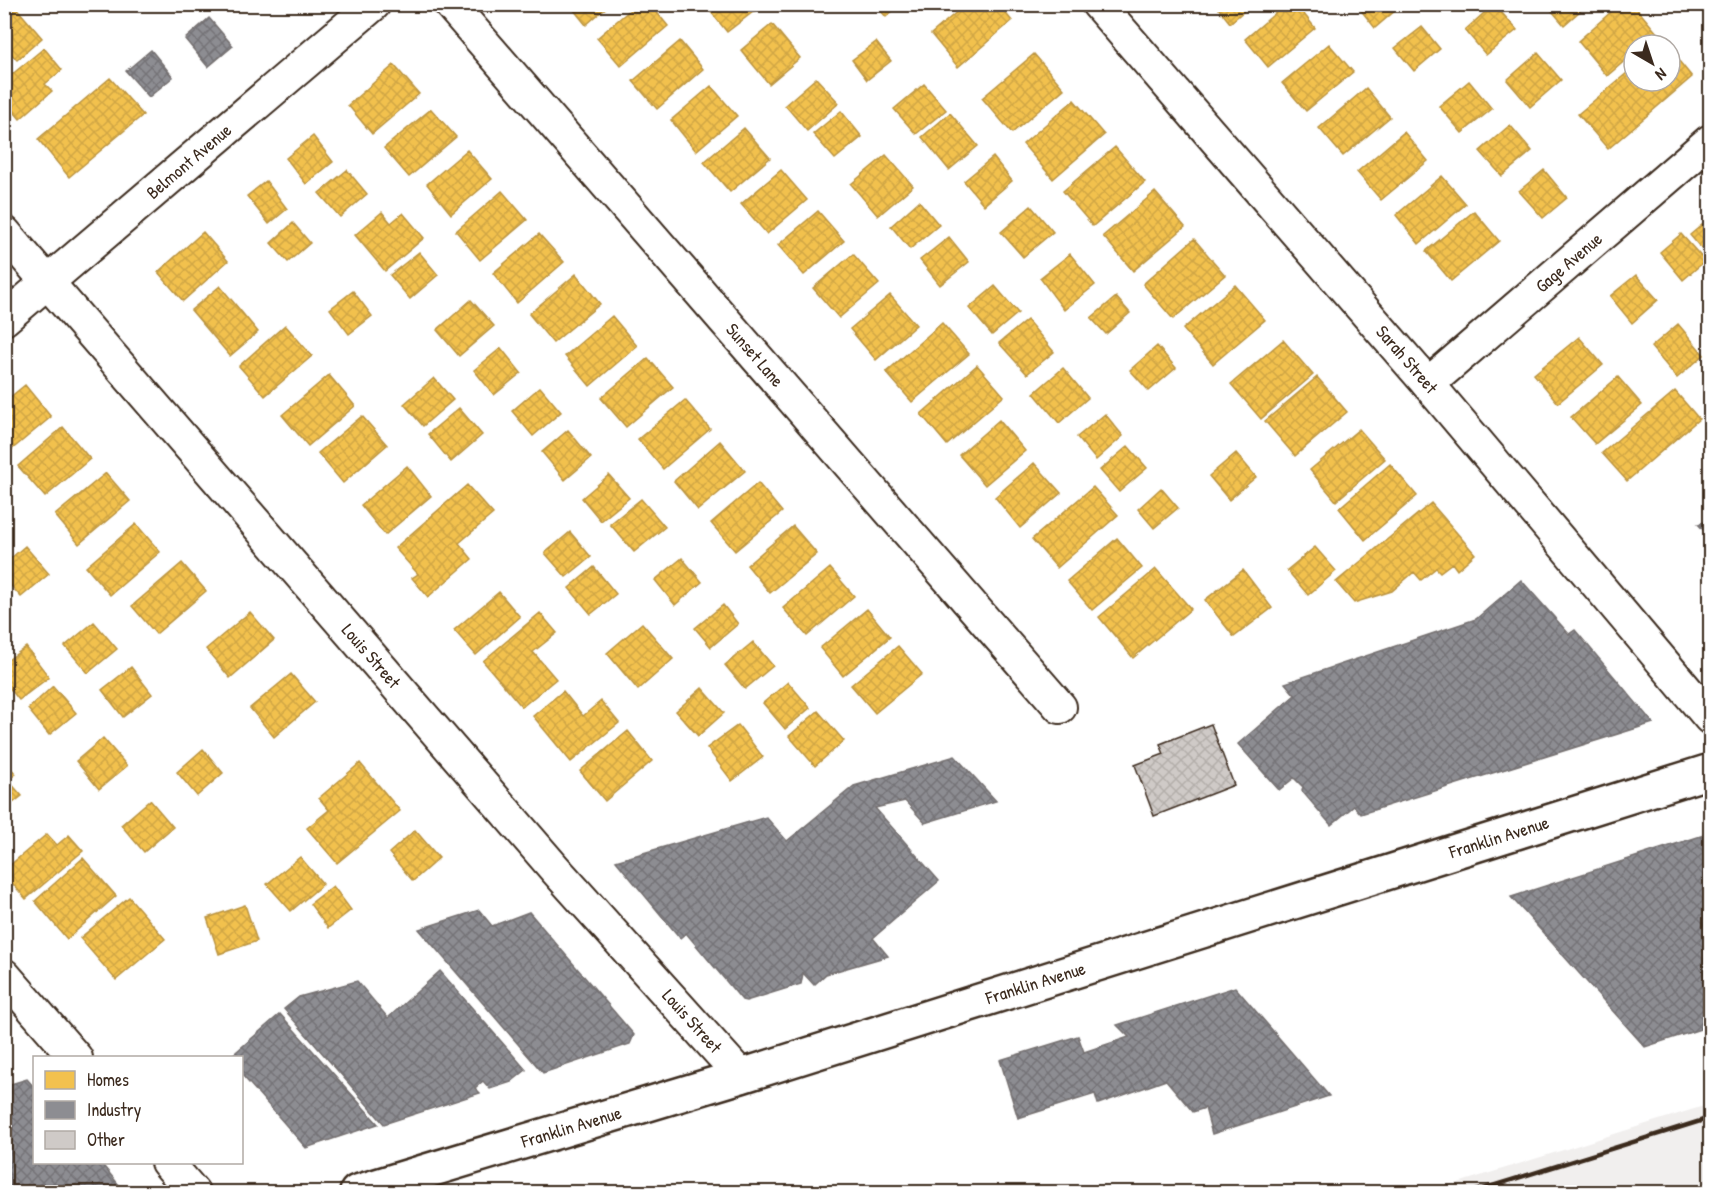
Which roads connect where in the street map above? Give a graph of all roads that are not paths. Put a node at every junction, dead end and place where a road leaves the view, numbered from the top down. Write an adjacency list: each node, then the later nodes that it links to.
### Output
1 (374, 4): 6 (street, Belmont Avenue)
2 (450, 4): 9 (street, Sunset Lane)
3 (1098, 4): 8 (street, Sarah Street)
4 (1710, 141): 8 (street, Gage Avenue)
5 (4, 232): 6 (street, Louis Street)
6 (48, 282): 7 (street, Belmont Avenue); 14 (street, Louis Street)
7 (4, 319)
8 (1428, 384): 10 (street, Sarah Street)
9 (1060, 707)
10 (1710, 718)
11 (1710, 771): 14 (main road, Franklin Avenue)
12 (4, 975): 13 (street)
13 (74, 1056)
14 (741, 1076): 17 (main road, Franklin Avenue)
15 (169, 1164): 16 (street)
16 (193, 1192)
17 (357, 1192)

